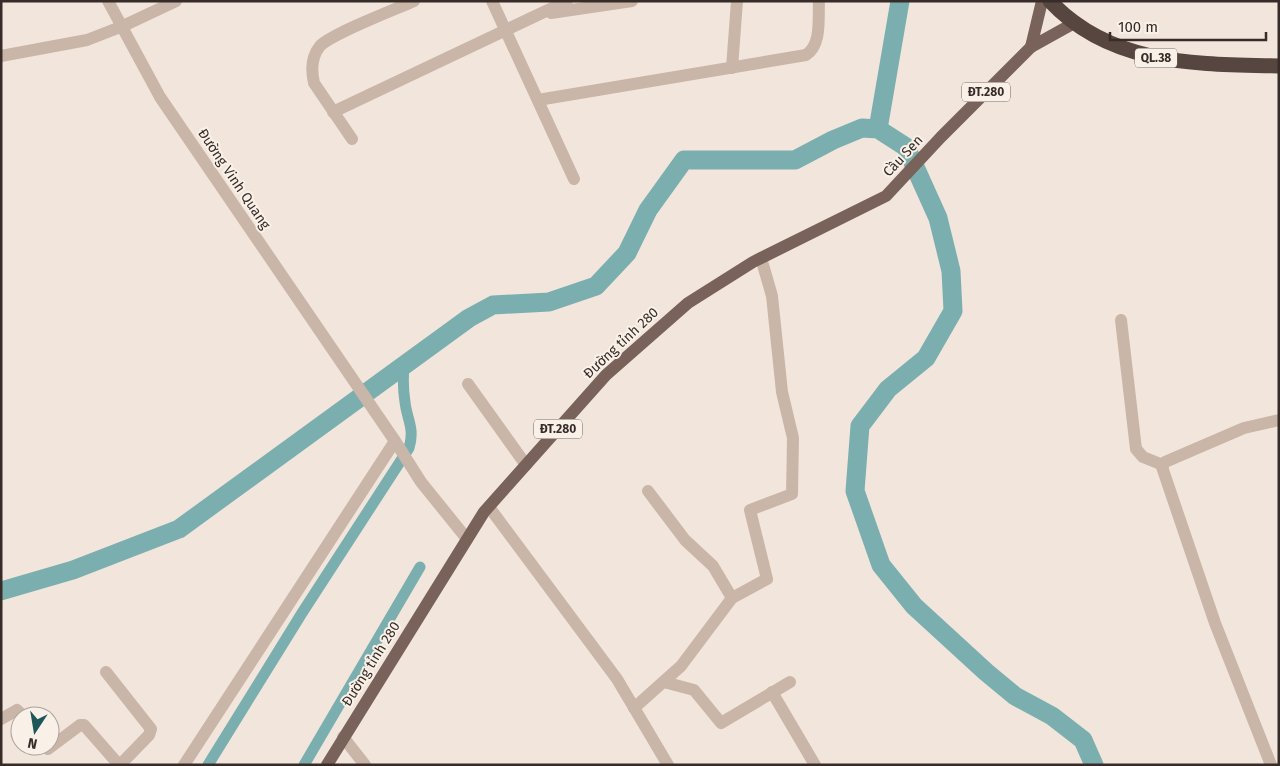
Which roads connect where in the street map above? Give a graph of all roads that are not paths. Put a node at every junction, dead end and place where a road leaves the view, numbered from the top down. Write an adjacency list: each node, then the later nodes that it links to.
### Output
1 (108, 1): 13 (street, Đường Vinh Quang)
2 (176, 1): 13 (street)
3 (414, 1): 20 (street)
4 (492, 1): 14 (street)
5 (567, 1): 11 (street)
6 (632, 1): 11 (street)
7 (737, 1): 18 (street)
8 (819, 1): 18 (street)
9 (1042, 1): 15 (main road)
10 (1050, 1): 12 (highway, QL.38)
11 (537, 16): 14 (street)
12 (1076, 22): 15 (main road, ĐT.280); 17 (highway, QL.38)
13 (123, 26): 16 (street); 28 (street, Đường Vinh Quang)
14 (506, 30): 19 (street); 20 (street)
15 (1031, 47): 23 (main road, Cầu Sen / ĐT.280)
16 (1, 56)
17 (1279, 66)
18 (732, 68): 19 (street)
19 (538, 100): 22 (street)
20 (332, 112): 21 (street)
21 (352, 140)
22 (574, 179)
23 (888, 195): 24 (main road, Đường tỉnh 280 / ĐT.280)
24 (761, 258): 29 (main road, Đường tỉnh 280 / ĐT.280); 34 (street)
25 (1121, 320): 30 (street)
26 (468, 384): 29 (street)
27 (1279, 420): 30 (street)
28 (395, 441): 33 (street, Đường Vinh Quang); 43 (street)
29 (526, 465): 32 (main road, Đường tỉnh 280 / ĐT.280)
30 (1162, 465): 48 (street)
31 (648, 491): 34 (street)
32 (489, 507): 33 (main road, Đường tỉnh 280 / ĐT.280); 39 (street)
33 (467, 539): 40 (main road, Đường tỉnh 280 / ĐT.280)
34 (732, 598): 36 (street)
35 (106, 672): 42 (street)
36 (664, 682): 38 (street); 39 (street)
37 (790, 682): 38 (street)
38 (772, 692): 47 (street)
39 (634, 708): 46 (street)
40 (343, 737): 44 (main road, Đường tỉnh 280 / ĐT.280); 45 (street)
41 (60, 740): 42 (street)
42 (120, 765)
43 (184, 765)
44 (327, 765)
45 (365, 765)
46 (668, 765)
47 (815, 765)
48 (1271, 765)

